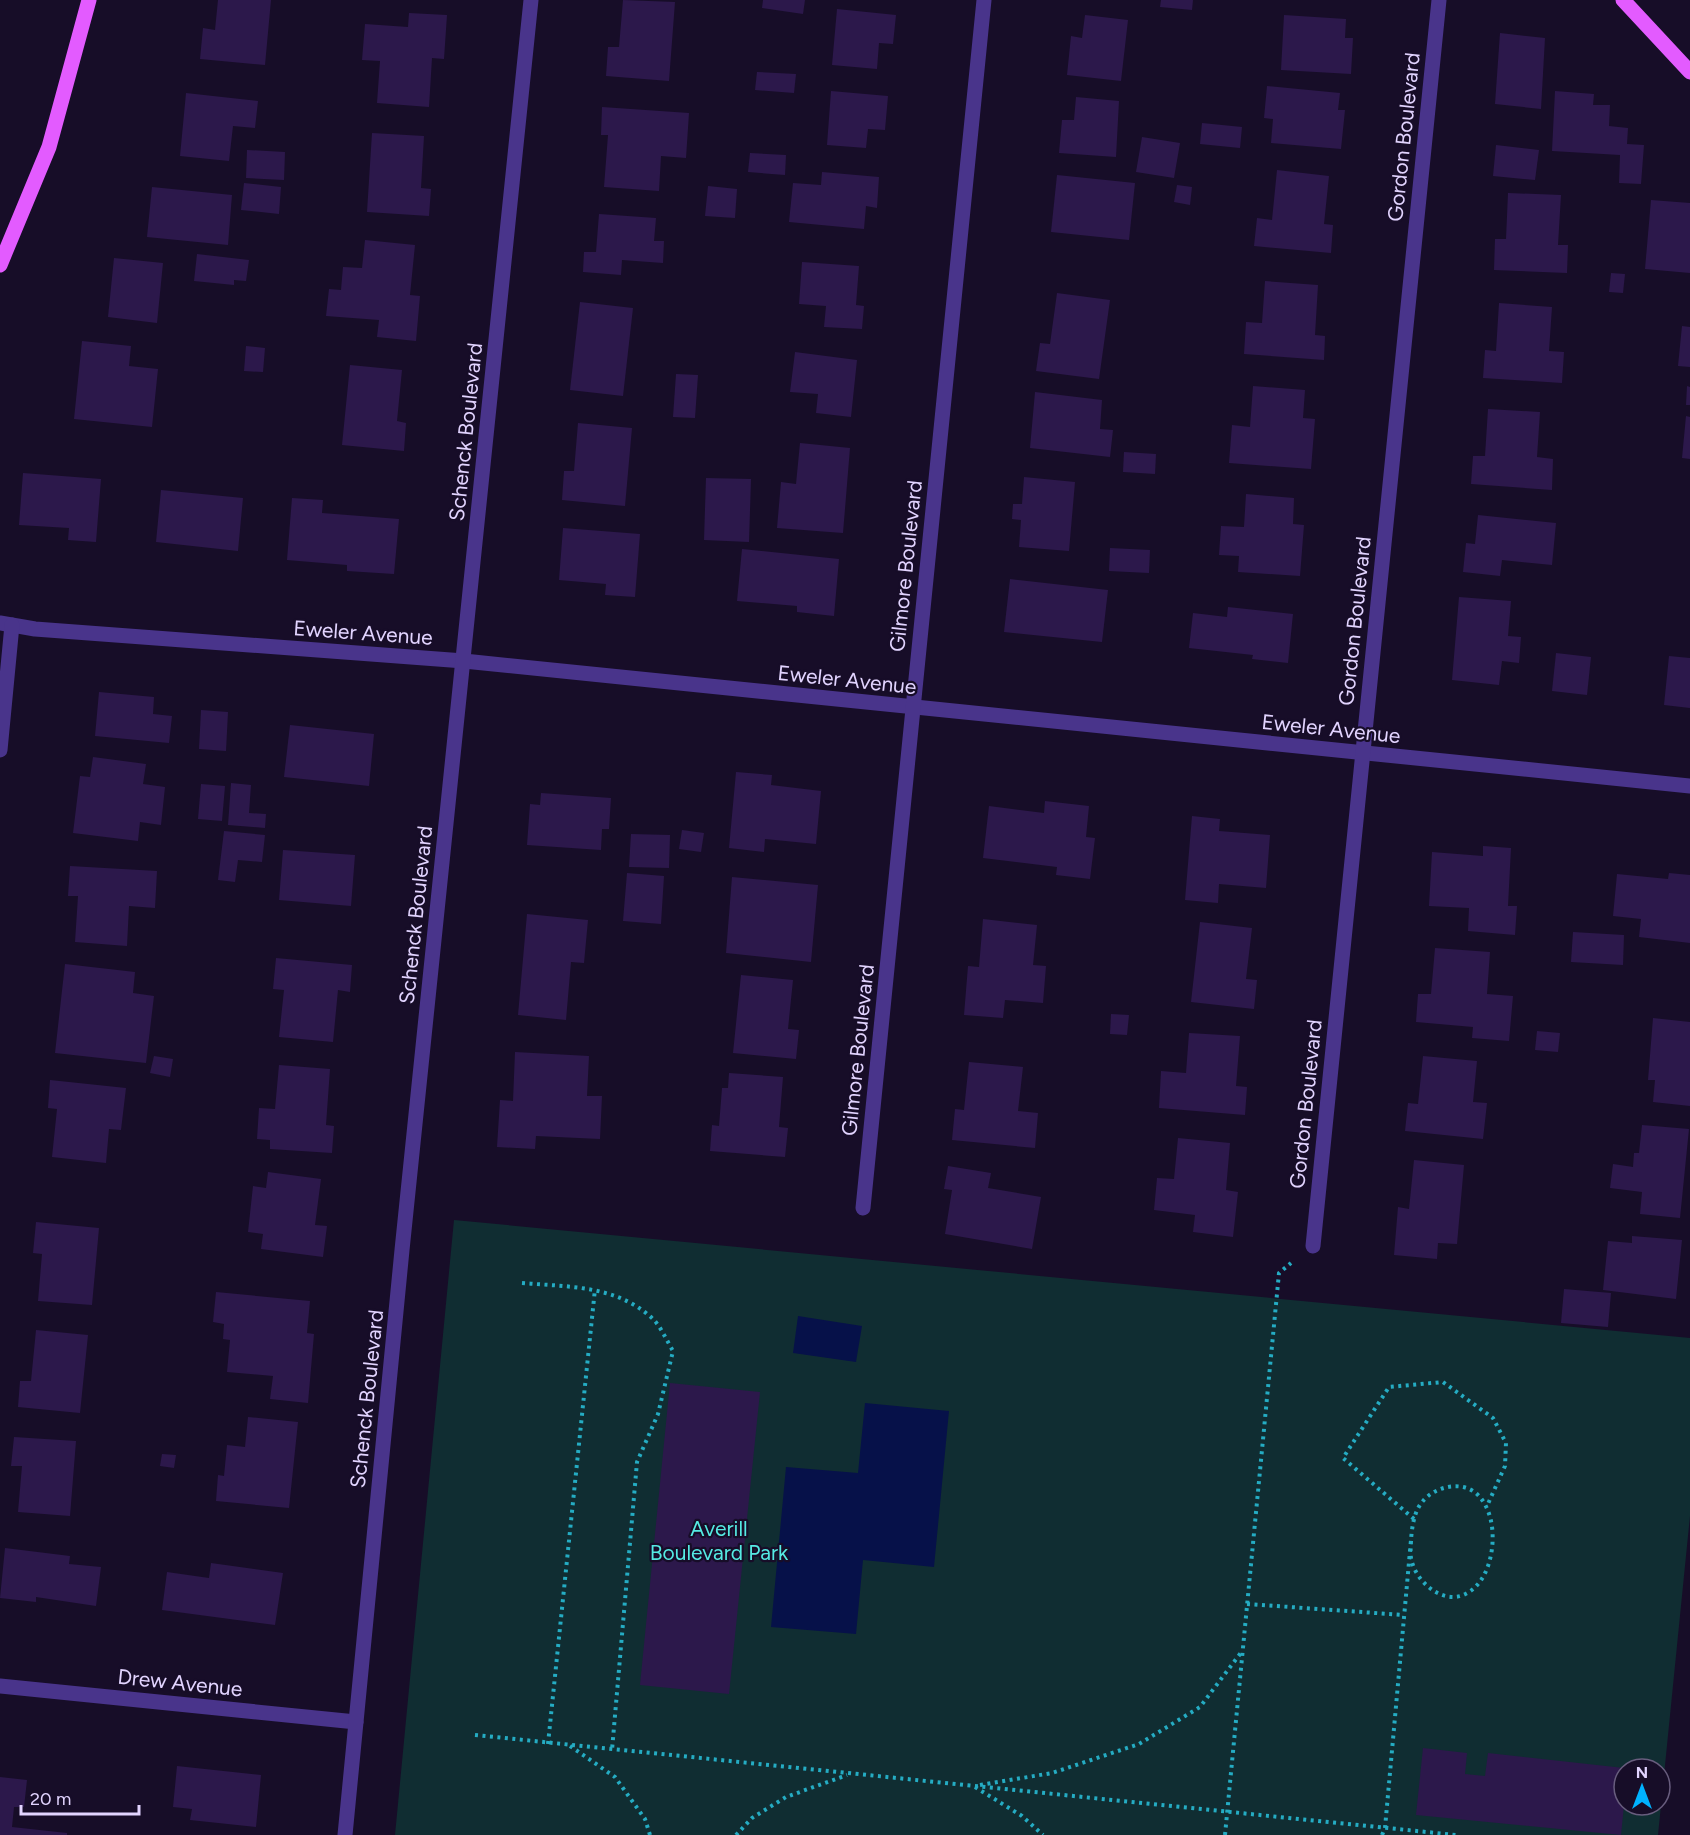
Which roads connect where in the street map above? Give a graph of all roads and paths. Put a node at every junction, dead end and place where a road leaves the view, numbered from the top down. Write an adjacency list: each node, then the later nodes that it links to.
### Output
1 (89, 0): 7 (main road)
2 (531, 0): 9 (street, Schenck Boulevard)
3 (984, 0): 10 (street, Gilmore Boulevard)
4 (1438, 0): 12 (street, Gordon Boulevard)
5 (1623, 0): 6 (main road)
6 (1690, 72)
7 (0, 265)
8 (6, 624): 9 (street, Eweler Avenue); 11 (street)
9 (464, 661): 10 (street, Eweler Avenue); 25 (street, Schenck Boulevard)
10 (912, 708): 12 (street, Eweler Avenue); 14 (street, Gilmore Boulevard)
11 (0, 750)
12 (1362, 753): 13 (street, Eweler Avenue); 15 (street, Gordon Boulevard)
13 (1690, 786)
14 (863, 1208)
15 (1313, 1246): 21 (path)
16 (522, 1283): 17 (path)
17 (595, 1289): 27 (path); 29 (path)
18 (1487, 1506): 19 (path); 19 (path); 20 (path)
19 (1413, 1520): 20 (path)
20 (1410, 1540): 22 (path)
21 (1247, 1604): 22 (path); 23 (path)
22 (1404, 1616): 33 (path)
23 (1243, 1650): 31 (path); 32 (path)
24 (0, 1686): 25 (street, Drew Avenue)
25 (356, 1722): 34 (street, Schenck Boulevard)
26 (475, 1735): 27 (path)
27 (548, 1744): 28 (path)
28 (569, 1746): 29 (path); 35 (path)
29 (612, 1750): 30 (path)
30 (849, 1774): 31 (path); 36 (path)
31 (973, 1786): 32 (path); 37 (path)
32 (1227, 1813): 33 (path); 38 (path)
33 (1384, 1828): 39 (path); 40 (path)
34 (345, 1835)
35 (650, 1835)
36 (736, 1835)
37 (1043, 1835)
38 (1225, 1835)
39 (1382, 1835)
40 (1456, 1835)

